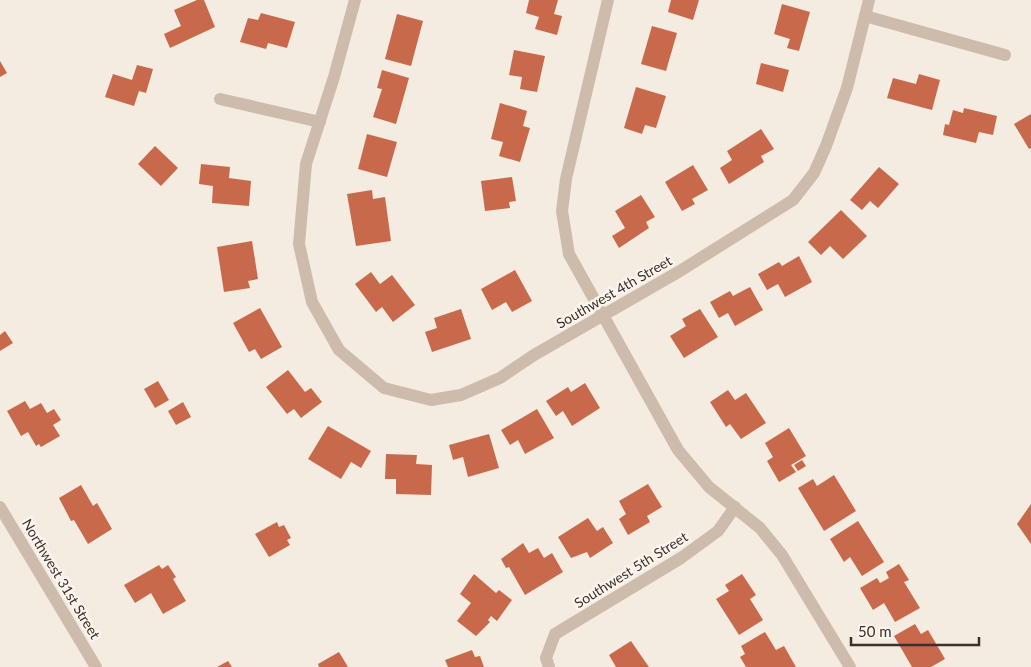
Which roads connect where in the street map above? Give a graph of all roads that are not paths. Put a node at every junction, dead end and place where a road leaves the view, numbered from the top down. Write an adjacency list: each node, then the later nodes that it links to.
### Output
1 (355, 0): 7 (street)
2 (608, 0): 8 (street)
3 (869, 0): 4 (street, Southwest 4th Street)
4 (865, 16): 5 (street); 8 (street, Southwest 4th Street)
5 (1005, 54)
6 (220, 99): 7 (street)
7 (320, 122): 8 (street, Southwest 4th Street)
8 (602, 316): 10 (street)
9 (0, 506): 12 (street, Northwest 31st Street)
10 (735, 507): 11 (street, Southwest 5th Street); 13 (street)
11 (547, 662)
12 (96, 667)
13 (850, 667)

